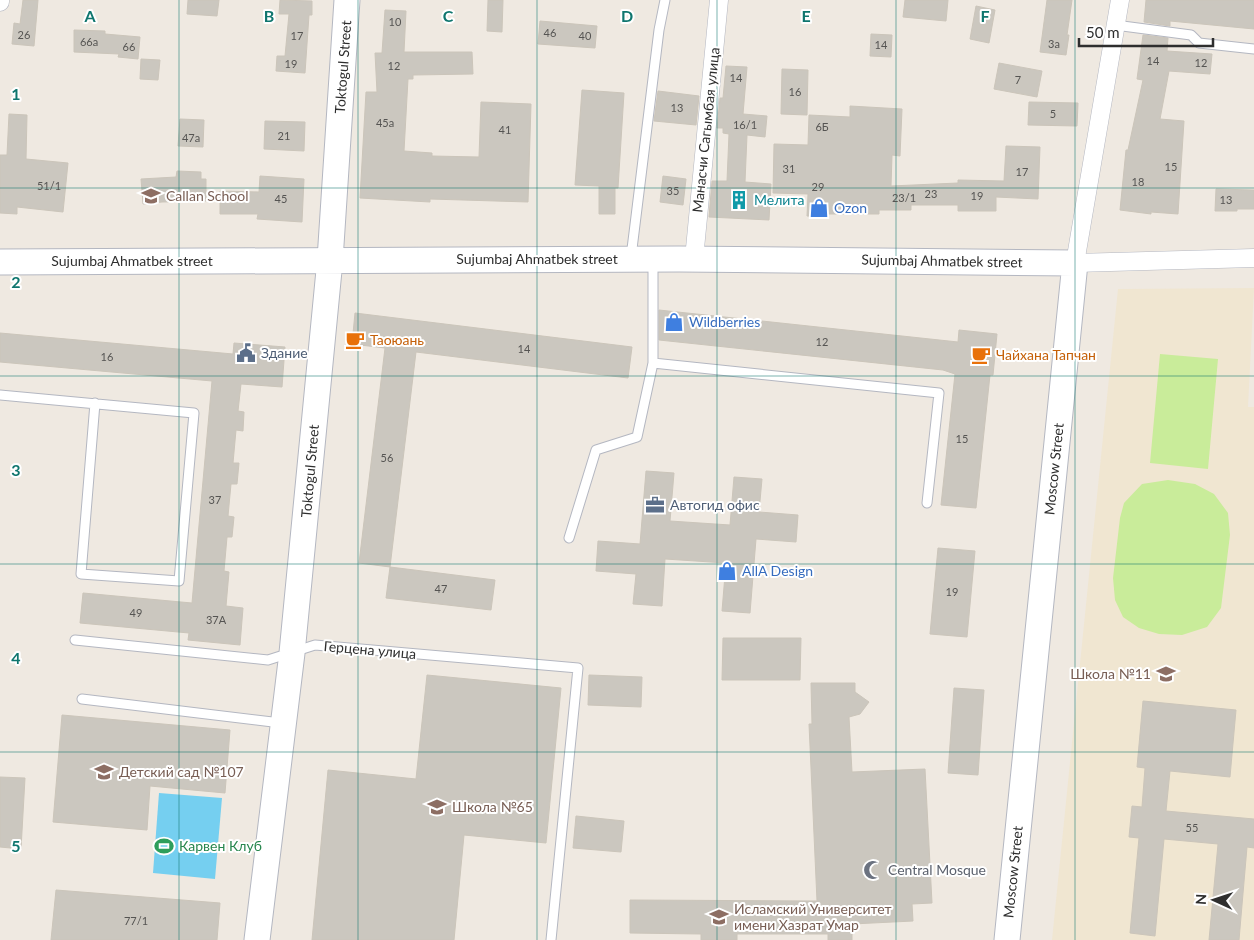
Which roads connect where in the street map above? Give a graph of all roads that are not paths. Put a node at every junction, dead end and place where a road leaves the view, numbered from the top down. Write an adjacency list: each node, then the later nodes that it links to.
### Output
1 (344, 0): 10 (street, Toktogul Street)
2 (666, 0): 8 (lane)
3 (719, 0): 9 (street, Манасчи Сагымбая улица)
4 (1120, 0): 5 (street, Moscow Street)
5 (1115, 25): 6 (lane); 12 (street, Moscow Street)
6 (1254, 49)
7 (1254, 258): 12 (street)
8 (642, 259): 9 (street, Sujumbaj Ahmatbek street); 10 (street, Sujumbaj Ahmatbek street); 13 (lane)
9 (694, 259): 12 (street, Sujumbaj Ahmatbek street)
10 (330, 260): 11 (street, Sujumbaj Ahmatbek street); 19 (street, Toktogul Street)
11 (0, 262)
12 (1075, 263): 24 (street, Moscow Street)
13 (653, 363): 16 (lane); 17 (lane)
14 (0, 395): 15 (lane)
15 (95, 403): 15 (lane)
16 (927, 503)
17 (569, 538)
18 (75, 640): 19 (lane, Герцена улица)
19 (292, 652): 21 (street, Toktogul Street); 23 (lane, Герцена улица)
20 (82, 699): 21 (lane)
21 (284, 723): 22 (street, Toktogul Street)
22 (256, 940)
23 (551, 940)
24 (1007, 940)

